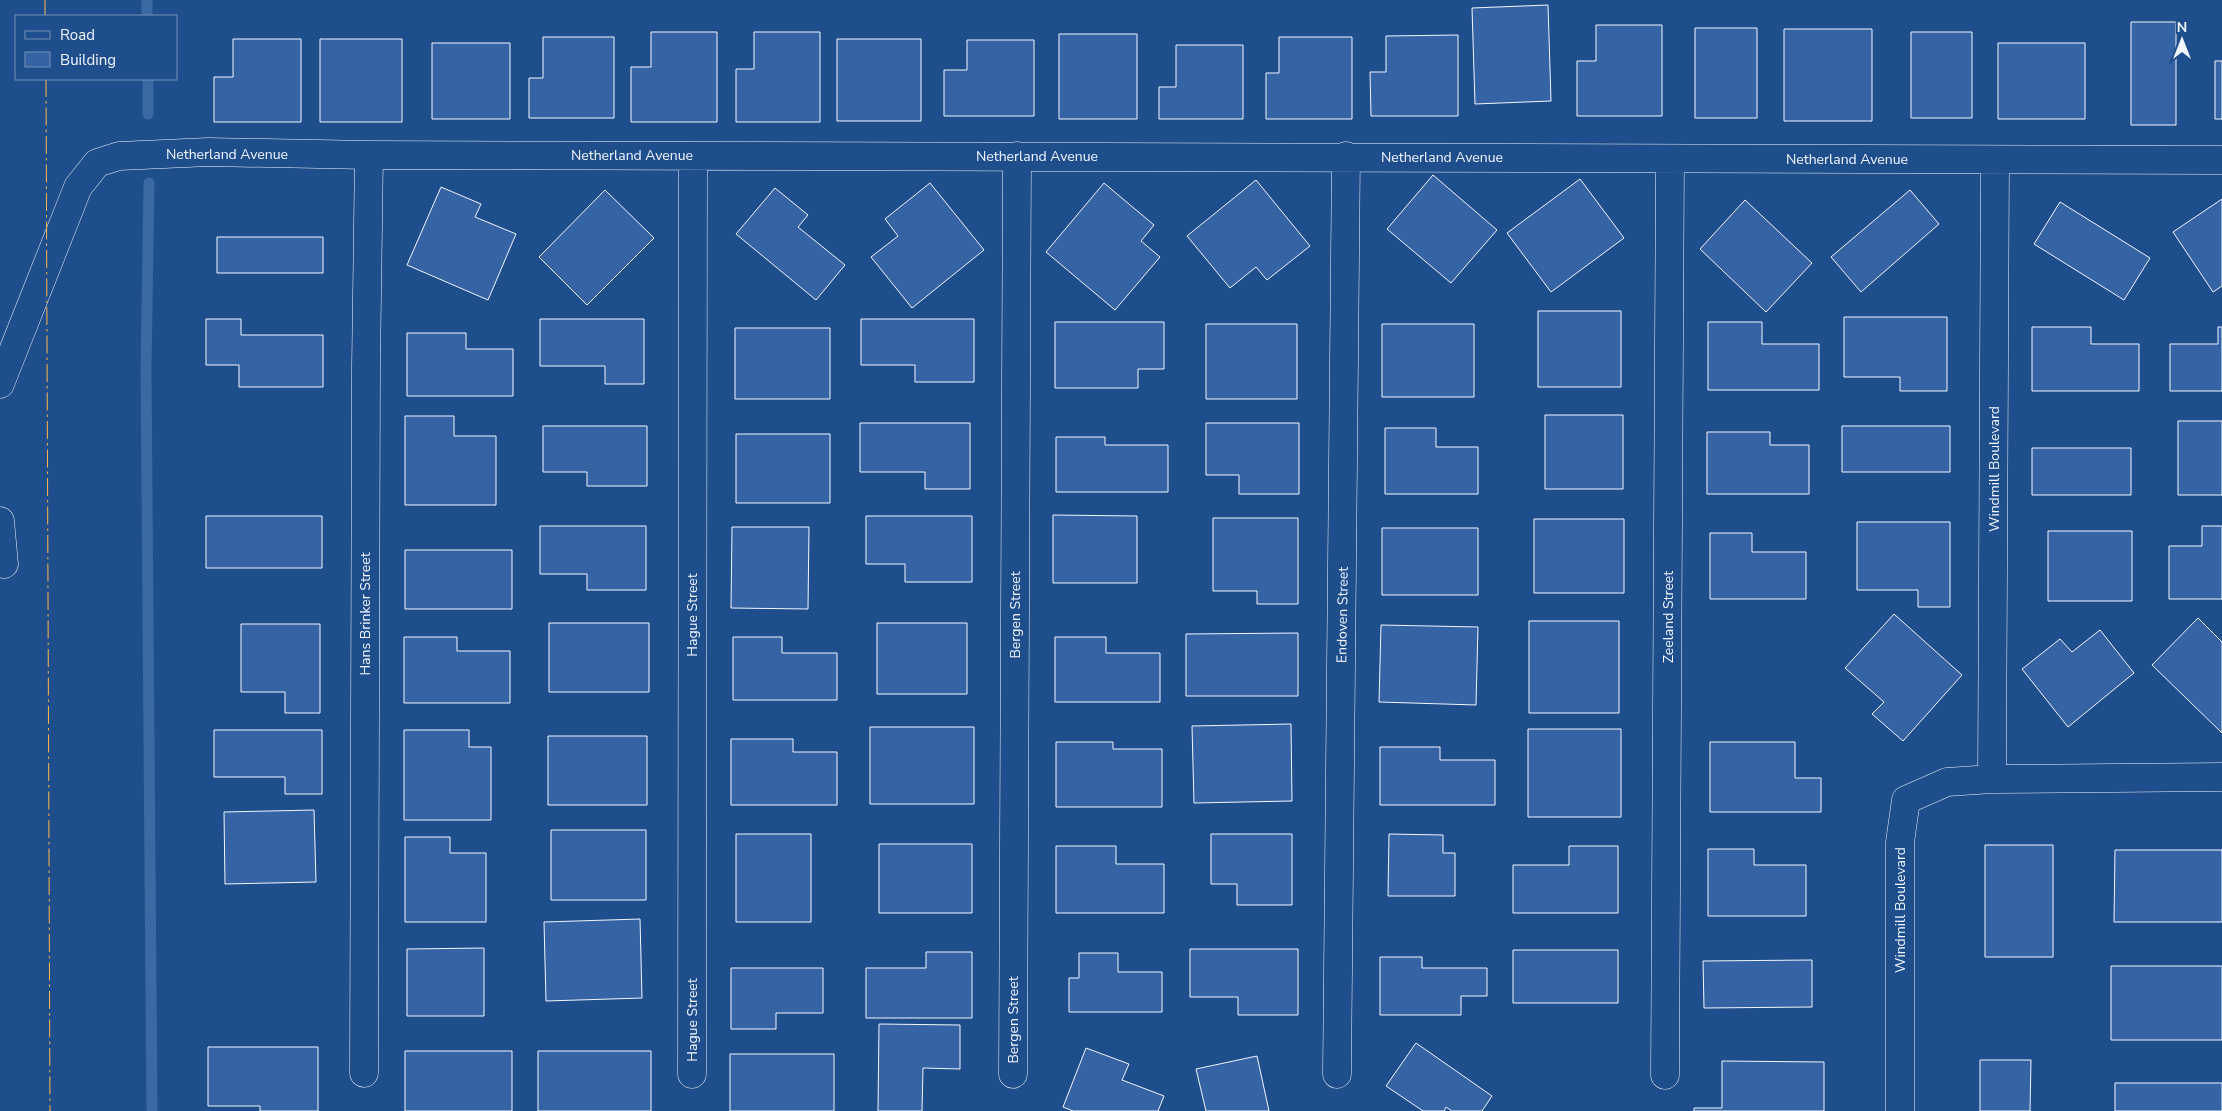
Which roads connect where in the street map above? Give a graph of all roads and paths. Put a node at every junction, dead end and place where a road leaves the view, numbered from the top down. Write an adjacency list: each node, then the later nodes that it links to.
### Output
1 (369, 155): 2 (street, Netherland Avenue); 8 (street, Netherland Avenue); 13 (street, Hans Brinker Street)
2 (693, 156): 3 (street, Netherland Avenue); 14 (street, Hague Street)
3 (1017, 156): 4 (street, Netherland Avenue); 15 (street, Bergen Street)
4 (1346, 156): 5 (street, Netherland Avenue); 16 (street, Endoven Street)
5 (1670, 159): 6 (street, Netherland Avenue); 17 (street, Zeeland Street)
6 (1995, 160): 7 (street, Netherland Avenue); 12 (street, Windmill Boulevard)
7 (2222, 160)
8 (0, 384)
9 (0, 521): 10 (street)
10 (4, 564)
11 (2222, 777): 12 (street, Windmill Boulevard)
12 (1992, 779): 18 (street, Windmill Boulevard)
13 (364, 1074)
14 (692, 1074)
15 (1013, 1074)
16 (1337, 1074)
17 (1665, 1075)
18 (1900, 1111)

